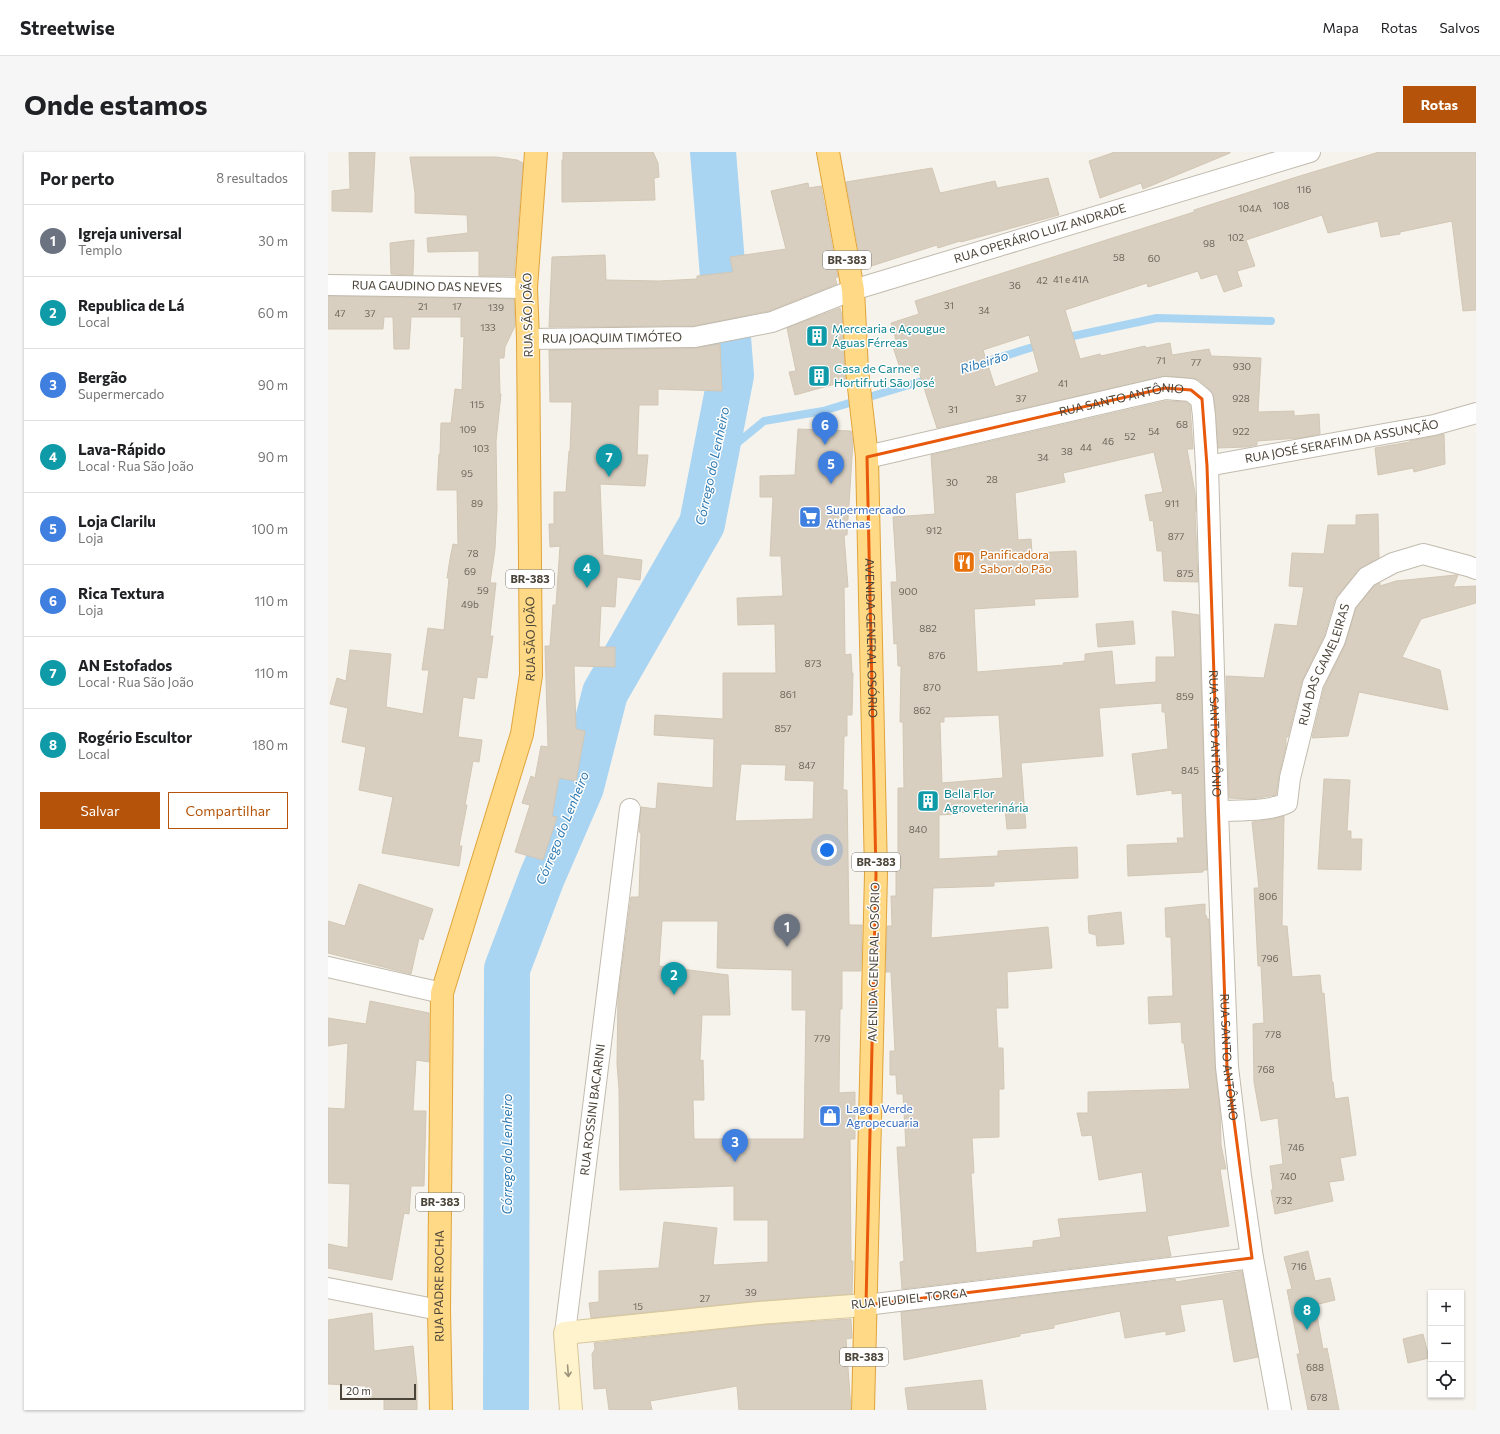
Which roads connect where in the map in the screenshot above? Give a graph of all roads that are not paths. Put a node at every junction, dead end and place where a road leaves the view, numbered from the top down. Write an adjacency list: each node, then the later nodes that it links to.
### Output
1 (536, 152): 6 (highway, RUA SÃO JOÃO / BR-383)
2 (828, 152): 7 (highway, BR-383)
3 (1310, 152): 4 (street, RUA OPERÁRIO LUIZ ANDRADE)
4 (1287, 156): 7 (street, RUA OPERÁRIO LUIZ ANDRADE)
5 (328, 285): 6 (street, RUA GAUDINO DAS NEVES)
6 (526, 288): 9 (highway, RUA SÃO JOÃO / BR-383)
7 (853, 290): 8 (street, RUA OPERÁRIO LUIZ ANDRADE); 11 (highway, AVENIDA GENERAL OSÓRIO / BR-383)
8 (772, 322): 9 (street, RUA JOAQUIM TIMÓTEO)
9 (528, 339): 17 (highway, RUA SÃO JOÃO / BR-383)
10 (1476, 413): 12 (street, RUA JOSÉ SERAFIM DA ASSUNÇÃO)
11 (867, 457): 12 (street, RUA SANTO ANTÔNIO); 20 (highway, AVENIDA GENERAL OSÓRIO / BR-383)
12 (1207, 466): 15 (street, RUA SANTO ANTÔNIO)
13 (1476, 569): 15 (street, RUA DAS GAMELEIRAS)
14 (630, 809): 22 (street, RUA ROSSINI BACARINI)
15 (1217, 811): 18 (street, RUA SANTO ANTÔNIO)
16 (328, 967): 17 (street)
17 (442, 993): 21 (highway, RUA PADRE ROCHA / BR-383)
18 (1252, 1258): 20 (street, RUA JEUDIEL TORGA); 26 (street, RUA SANTO ANTÔNIO)
19 (328, 1288): 21 (street)
20 (866, 1305): 22 (main road, RUA JEUDIEL TORGA); 25 (highway, AVENIDA GENERAL OSÓRIO / BR-383)
21 (439, 1310): 23 (highway, RUA PADRE ROCHA / BR-383)
22 (566, 1332): 24 (main road, RUA ROSSINI BACARINI, one-way to 24)
23 (441, 1410)
24 (571, 1410)
25 (863, 1410)
26 (1280, 1410)

